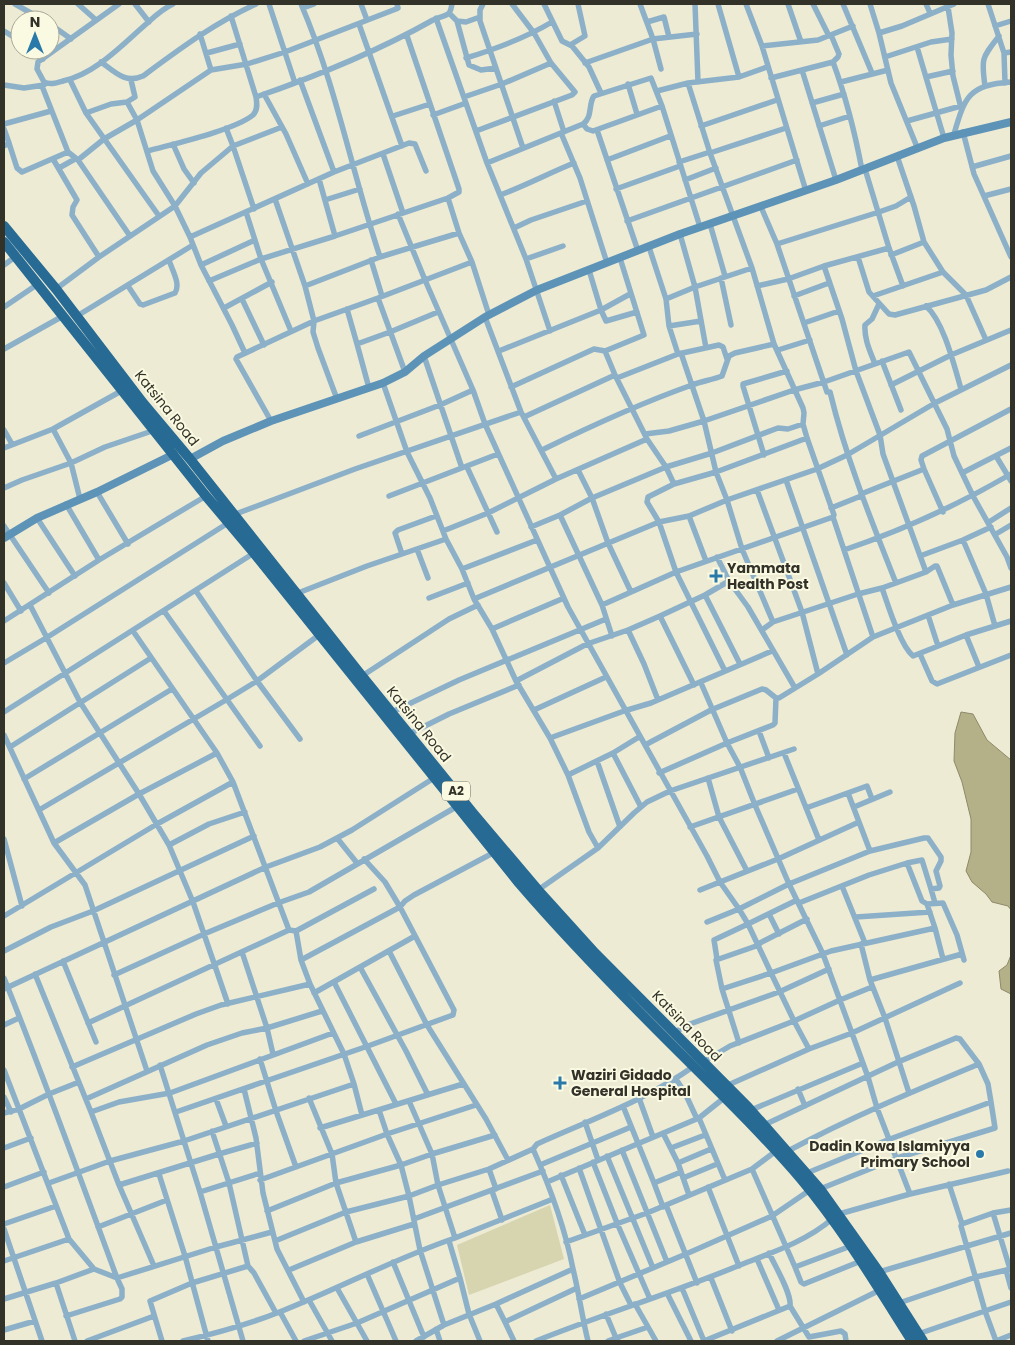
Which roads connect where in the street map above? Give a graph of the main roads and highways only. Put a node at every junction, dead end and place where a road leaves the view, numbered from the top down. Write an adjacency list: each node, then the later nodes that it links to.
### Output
1 (4, 226): 3 (highway, Katsina Road / A2)
2 (4, 242): 3 (highway, A2)
3 (173, 448): 4 (highway, A2); 4 (highway, Katsina Road / A2)
4 (231, 519): 5 (highway, Katsina Road / A2); 5 (highway, Katsina Road / A2)
5 (698, 1064): 6 (highway, Katsina Road / A2); 6 (highway, Katsina Road / A2)
6 (815, 1189): 7 (highway, Katsina Road / A2)
7 (836, 1216): 8 (highway, Katsina Road / A2); 8 (highway, Katsina Road / A2)
8 (918, 1339)

